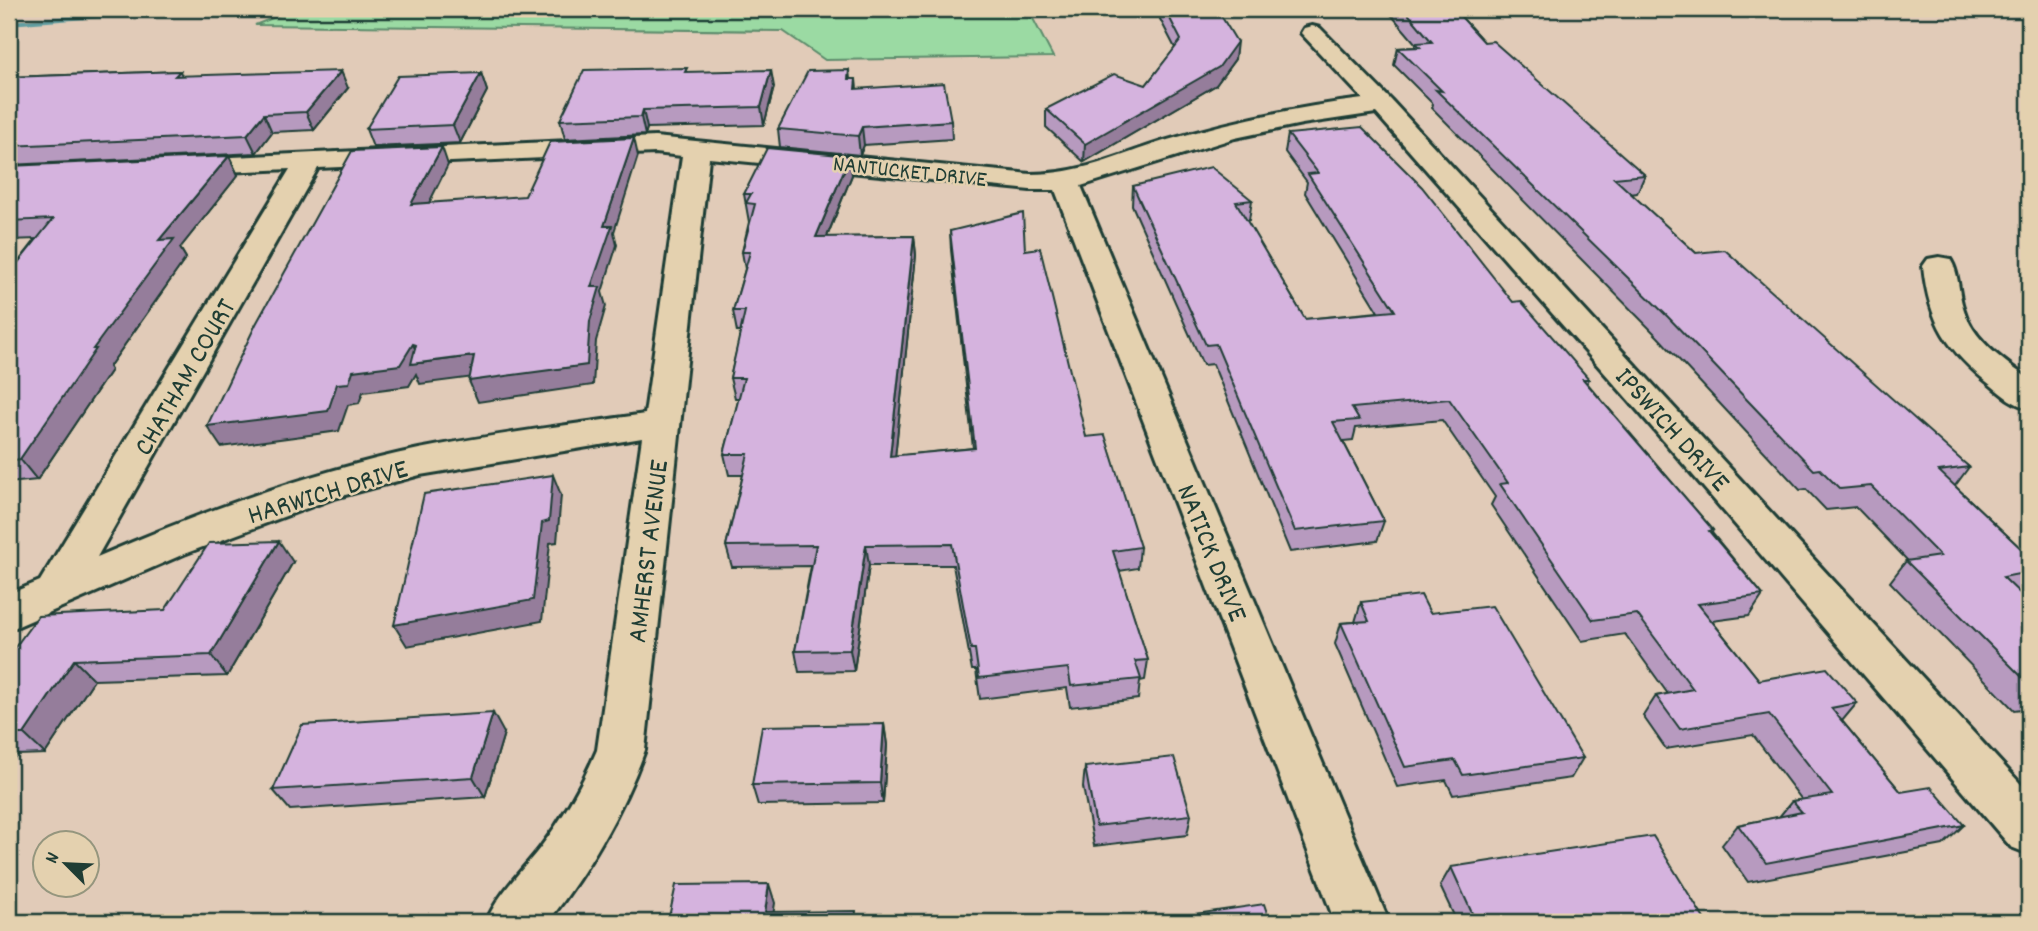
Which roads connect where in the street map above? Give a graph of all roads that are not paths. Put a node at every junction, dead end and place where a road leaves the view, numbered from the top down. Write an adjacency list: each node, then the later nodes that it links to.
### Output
1 (1312, 33): 2 (street, IPSWICH DRIVE)
2 (1382, 105): 6 (street, NANTUCKET DRIVE); 12 (street, IPSWICH DRIVE)
3 (696, 148): 4 (street, NANTUCKET DRIVE); 6 (street, NANTUCKET DRIVE); 9 (street, AMHERST AVENUE)
4 (309, 160): 5 (street, NANTUCKET DRIVE); 10 (street, CHATHAM COURT)
5 (159, 167)
6 (1066, 183): 14 (street, NATICK DRIVE)
7 (1939, 267): 8 (street)
8 (2029, 397)
9 (662, 423): 10 (street, HARWICH DRIVE); 13 (street, AMHERST AVENUE)
10 (56, 592): 11 (street, HARWICH DRIVE)
11 (9, 613)
12 (2029, 830)
13 (514, 922)
14 (1362, 922)

